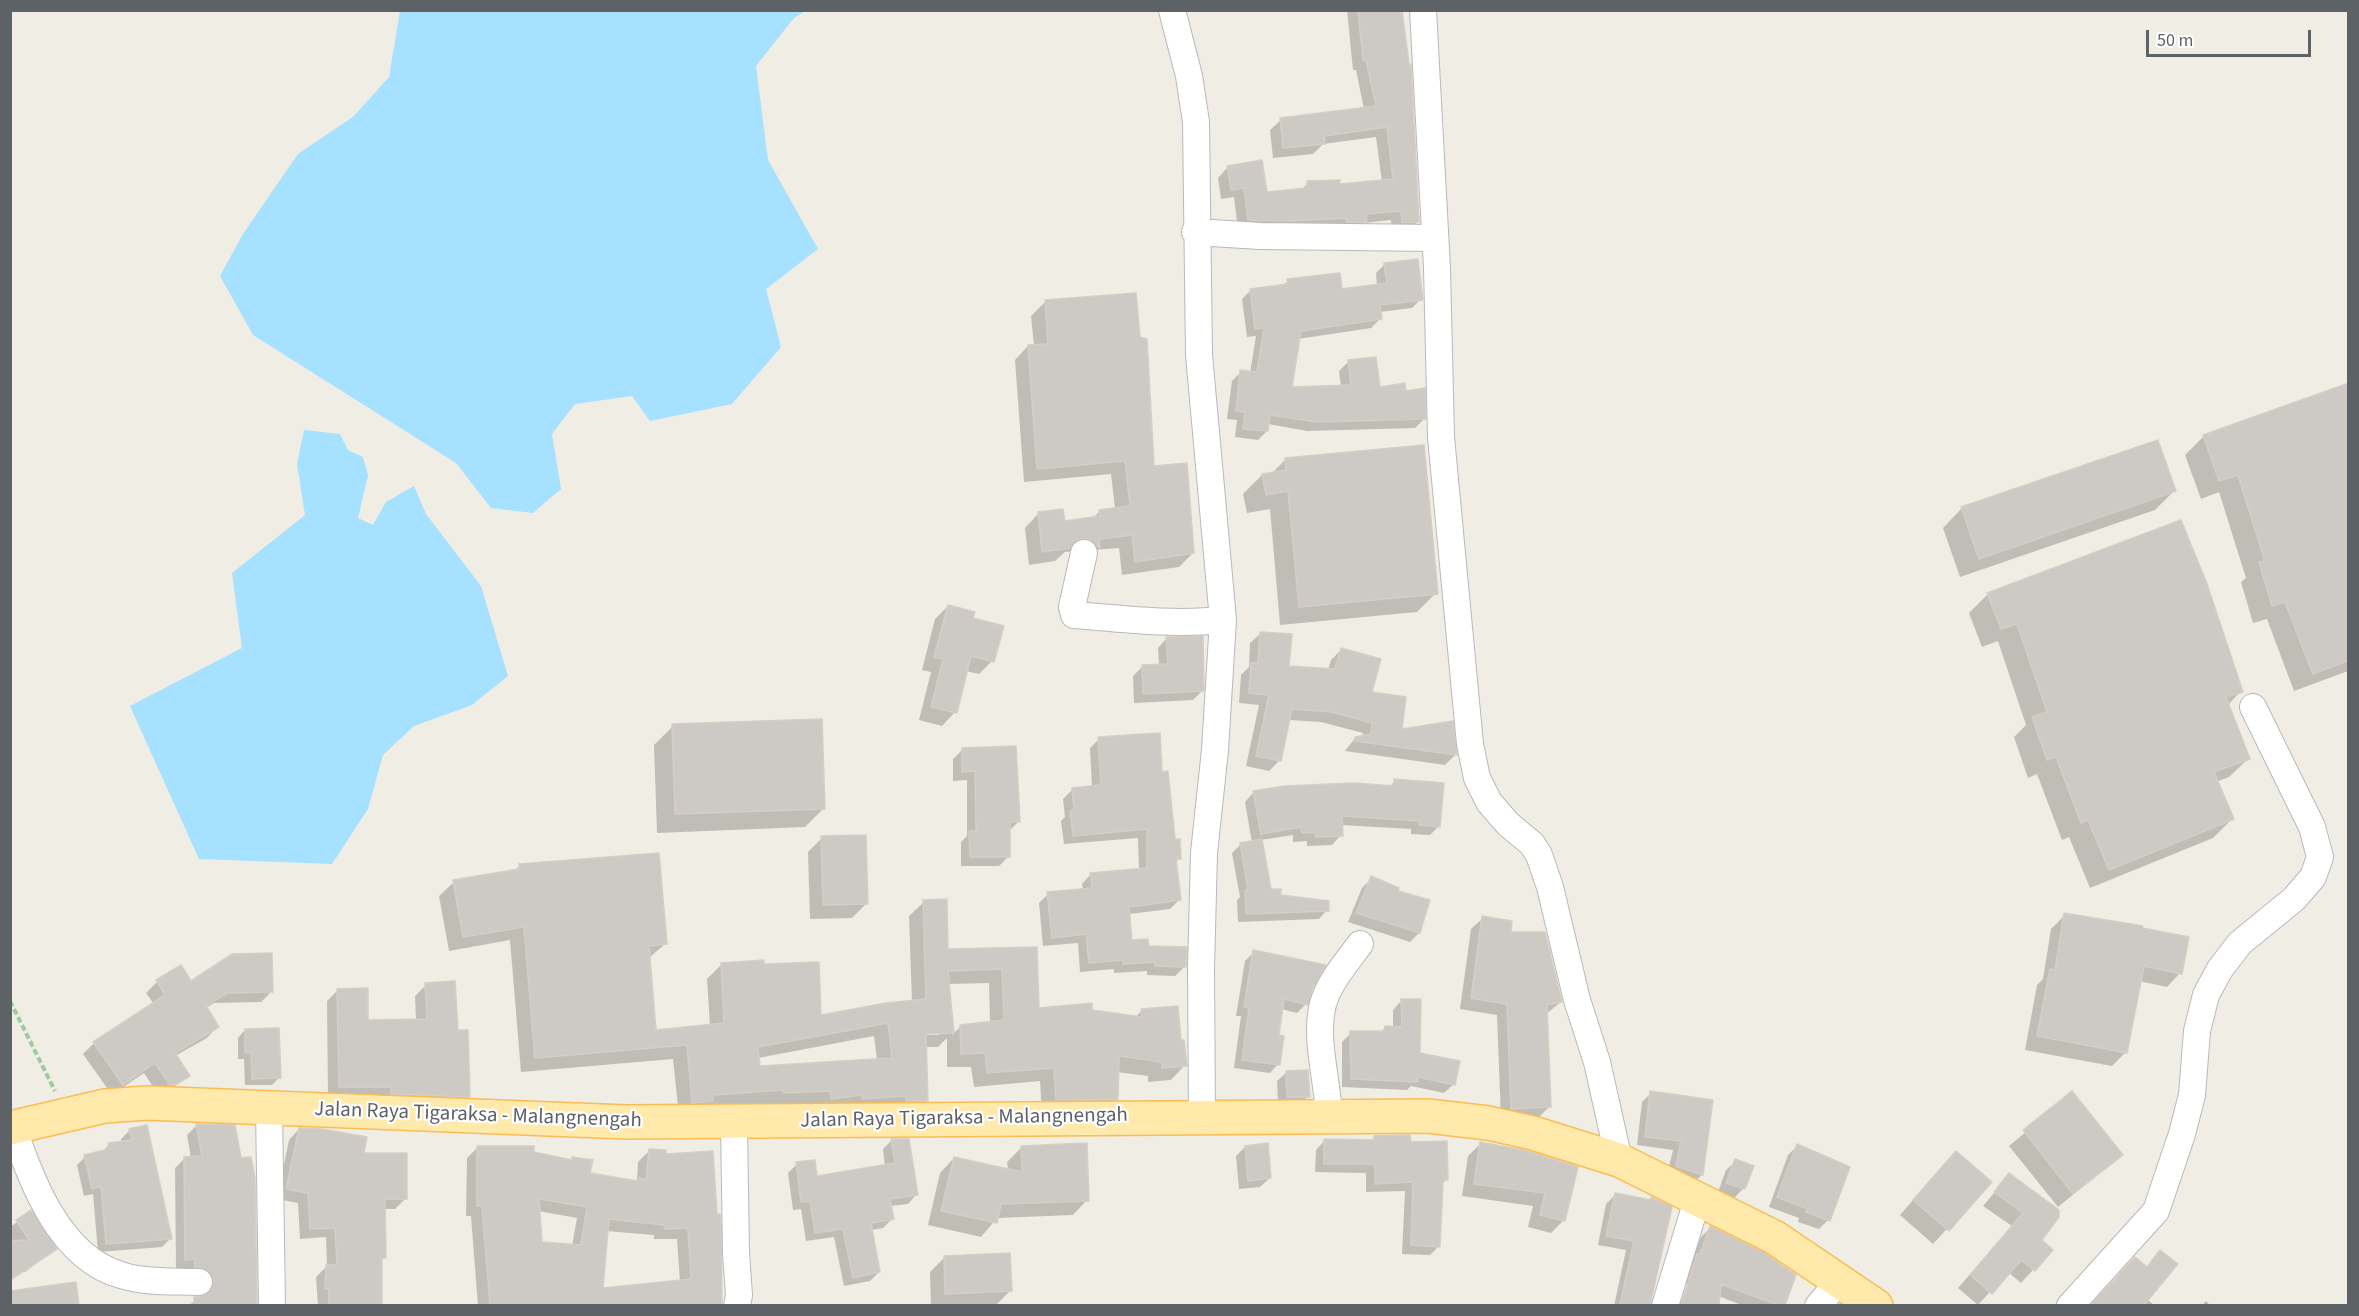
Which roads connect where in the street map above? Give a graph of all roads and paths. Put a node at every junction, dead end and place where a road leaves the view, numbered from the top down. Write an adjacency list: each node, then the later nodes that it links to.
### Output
1 (1172, 10): 3 (street)
2 (1423, 10): 4 (street)
3 (1196, 232): 4 (street); 6 (street)
4 (1435, 238): 16 (street)
5 (1084, 553): 6 (street)
6 (1223, 620): 12 (street)
7 (2253, 707): 25 (street)
8 (1360, 944): 13 (street)
9 (10, 1001): 11 (path)
10 (269, 1108): 11 (main road, Jalan Raya Tigaraksa - Malangnengah); 14 (main road, Jalan Raya Tigaraksa - Malangnengah); 20 (street)
11 (65, 1114): 15 (main road, Jalan Raya Tigaraksa - Malangnengah)
12 (1202, 1116): 13 (main road, Jalan Raya Tigaraksa - Malangnengah); 14 (main road, Jalan Raya Tigaraksa - Malangnengah)
13 (1329, 1117): 16 (main road, Jalan Raya Tigaraksa - Malangnengah)
14 (734, 1123): 21 (street)
15 (12, 1127): 19 (street)
16 (1618, 1160): 17 (main road, Jalan Raya Tigaraksa - Malangnengah)
17 (1698, 1197): 18 (main road, Jalan Raya Tigaraksa - Malangnengah); 22 (street)
18 (1839, 1281): 23 (street); 24 (main road, Jalan Raya Tigaraksa - Malangnengah)
19 (199, 1282)
20 (272, 1305)
21 (737, 1305)
22 (1665, 1305)
23 (1818, 1305)
24 (1875, 1305)
25 (2070, 1305)

